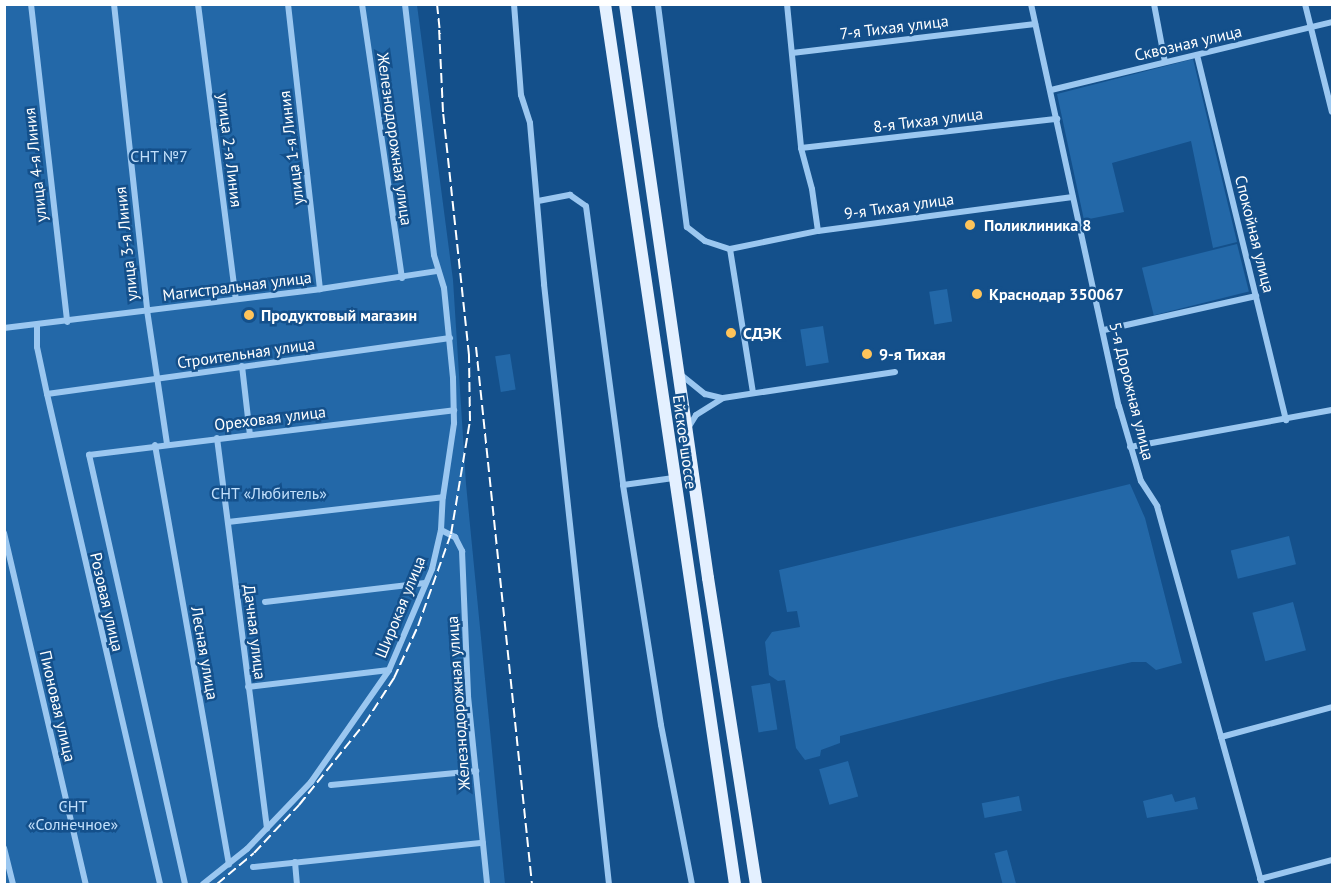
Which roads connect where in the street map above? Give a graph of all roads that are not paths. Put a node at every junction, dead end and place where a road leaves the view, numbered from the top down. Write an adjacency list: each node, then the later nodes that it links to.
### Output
1 (31, 4): 35 (street, улица 4-я Линия)
2 (114, 4): 34 (street, улица 3-я Линия)
3 (198, 4): 33 (street, улица 2-я Линия)
4 (288, 4): 31 (street, улица 1-я Линия)
5 (362, 4): 30 (street, Железнодорожная улица)
6 (405, 4): 29 (street, Широкая улица)
7 (514, 4): 26 (street)
8 (604, 4): 56 (main road, Ейское шоссе)
9 (625, 4): 42 (main road, Ейское шоссе)
10 (787, 4): 18 (street)
11 (1031, 4): 16 (street, 5-я Дорожная улица)
12 (1154, 4): 20 (street)
13 (1305, 4): 17 (street)
14 (658, 5): 28 (street)
15 (1332, 22): 17 (street, Сквозная улица)
16 (1035, 24): 18 (street, 7-я Тихая улица); 21 (street, 5-я Дорожная улица)
17 (1310, 28): 19 (street, Сквозная улица); 22 (street)
18 (792, 53): 24 (street)
19 (1197, 54): 20 (street, Сквозная улица); 32 (street, Спокойная улица)
20 (1165, 62): 21 (street, Сквозная улица)
21 (1051, 90): 23 (street, 5-я Дорожная улица)
22 (1332, 112)
23 (1057, 119): 24 (street, 8-я Тихая улица); 25 (street, 5-я Дорожная улица)
24 (801, 148): 27 (street)
25 (1073, 197): 27 (street, 9-я Тихая улица); 38 (street, 5-я Дорожная улица)
26 (538, 201): 57 (street); 85 (street)
27 (818, 231): 28 (street, 9-я Тихая улица)
28 (730, 249): 44 (street)
29 (437, 271): 30 (street, Магистральная улица); 39 (street, Широкая улица)
30 (402, 278): 31 (street, Магистральная улица)
31 (320, 289): 33 (street, Магистральная улица)
32 (1256, 296): 38 (street); 49 (street, Спокойная улица)
33 (236, 299): 34 (street, Магистральная улица)
34 (147, 310): 35 (street, Магистральная улица); 43 (street, улица 3-я Линия)
35 (66, 322): 36 (street, Магистральная улица)
36 (37, 325): 37 (street, Магистральная улица); 45 (street, Розовая улица)
37 (4, 328)
38 (1104, 330): 55 (street, 5-я Дорожная улица)
39 (450, 338): 40 (street, Строительная улица); 47 (street, Широкая улица)
40 (242, 366): 43 (street, Строительная улица); 51 (street)
41 (895, 372): 44 (street)
42 (678, 373): 46 (street); 50 (main road, Ейское шоссе)
43 (156, 379): 45 (street, Строительная улица); 53 (street, улица 3-я Линия)
44 (753, 392): 46 (street)
45 (47, 394): 80 (street, Розовая улица)
46 (723, 398): 50 (street)
47 (454, 410): 51 (street, Ореховая улица); 58 (street, Широкая улица)
48 (1332, 410): 49 (street)
49 (1286, 420): 55 (street)
50 (687, 429): 88 (main road, Ейское шоссе)
51 (250, 435): 52 (street, Ореховая улица)
52 (218, 438): 53 (street, Ореховая улица); 59 (street, Дачная улица)
53 (167, 444): 54 (street, Ореховая улица)
54 (155, 445): 75 (street, Лесная улица); 81 (street, Ореховая улица)
55 (1131, 447): 67 (street, 5-я Дорожная улица)
56 (674, 478): 57 (street); 87 (main road, Ейское шоссе)
57 (623, 485): 86 (street)
58 (442, 497): 59 (street); 60 (street, Широкая улица)
59 (228, 522): 65 (street, Дачная улица)
60 (441, 530): 62 (street, Широкая улица); 68 (street, Железнодорожная улица)
61 (4, 532): 79 (street, Пионовая улица)
62 (425, 583): 63 (street); 64 (street, Широкая улица)
63 (264, 602)
64 (389, 670): 65 (street); 70 (street, Широкая улица)
65 (248, 687): 70 (street, Дачная улица)
66 (1332, 707): 67 (street)
67 (1221, 737): 77 (street, 5-я Дорожная улица)
68 (476, 771): 69 (street); 71 (street, Железнодорожная улица)
69 (331, 785)
70 (267, 830): 75 (street, Широкая улица)
71 (483, 843): 74 (street); 84 (street, Железнодорожная улица)
72 (4, 848): 78 (street)
73 (1332, 860): 77 (street)
74 (295, 862): 76 (street); 83 (street)
75 (229, 865): 82 (street, Широкая улица)
76 (254, 867)
77 (1261, 882)
78 (13, 885)
79 (86, 885)
80 (160, 885)
81 (185, 885)
82 (203, 885)
83 (297, 885)
84 (487, 885)
85 (609, 885)
86 (692, 885)
87 (735, 885)
88 (756, 885)

